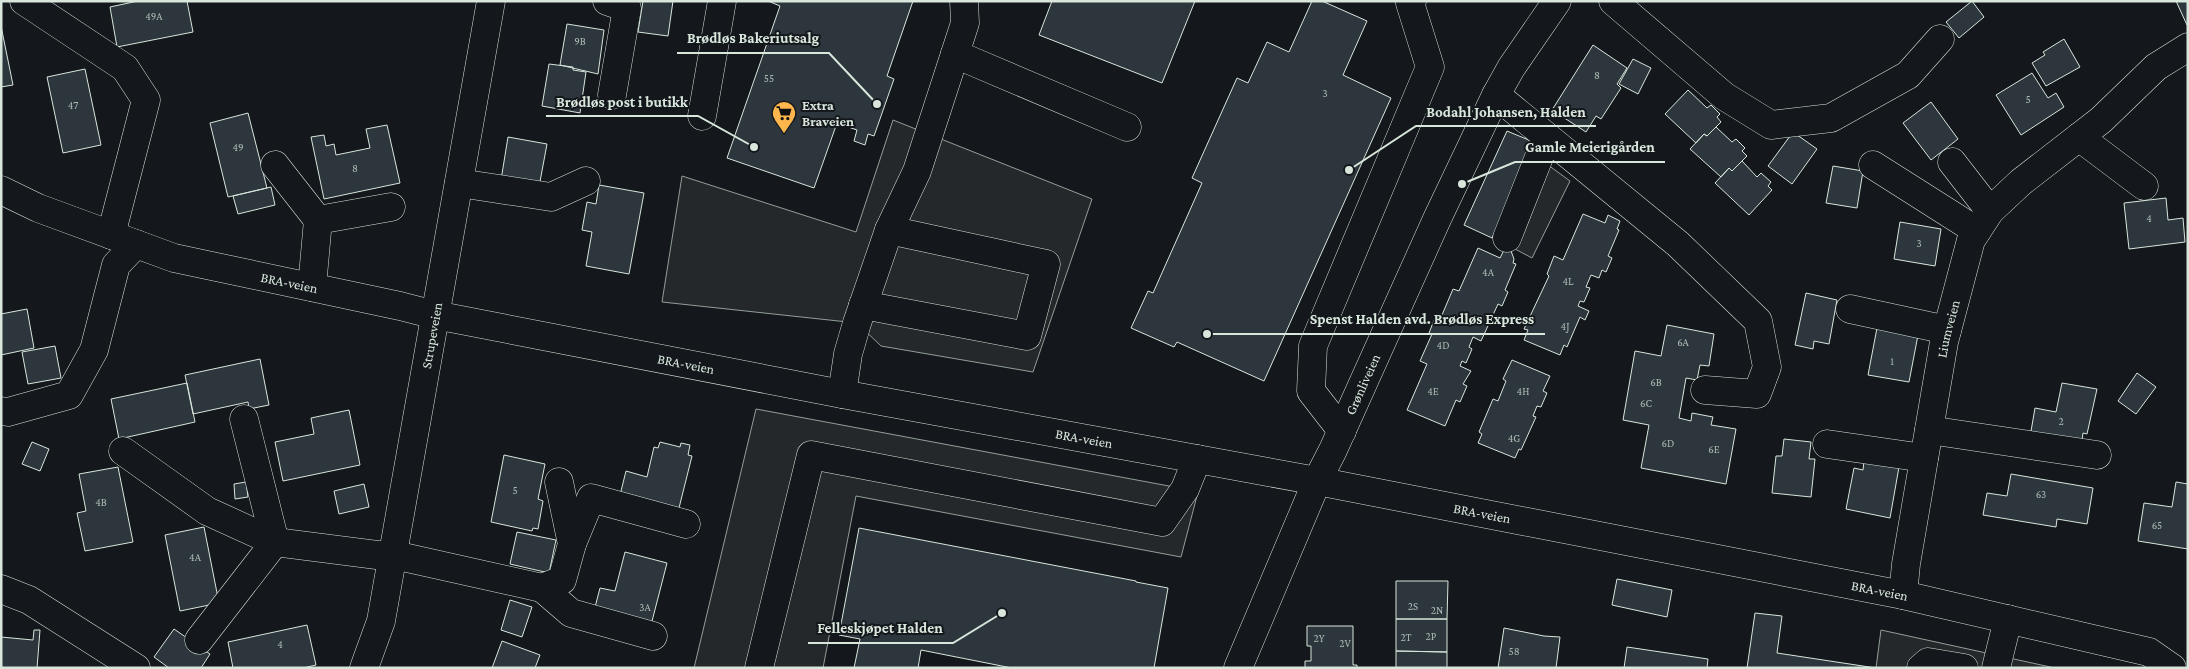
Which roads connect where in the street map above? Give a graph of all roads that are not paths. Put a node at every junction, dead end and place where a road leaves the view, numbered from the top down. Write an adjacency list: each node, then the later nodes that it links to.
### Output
1 (24, 1): 29 (main road)
2 (491, 1): 22 (main road, Strupeveien)
3 (607, 1): 12 (main road)
4 (722, 1): 14 (main road)
5 (964, 1): 11 (main road)
6 (1412, 1): 42 (main road)
7 (1557, 1): 13 (main road, Grønliveien)
8 (1613, 1): 9 (main road)
9 (1940, 39)
10 (2188, 47): 17 (main road, Liumveien)
11 (955, 54): 15 (main road); 28 (main road)
12 (612, 95)
13 (1496, 95): 16 (main road); 42 (main road, Grønliveien)
14 (702, 116)
15 (1127, 127)
16 (1547, 137): 30 (main road); 37 (main road)
17 (2079, 137): 23 (main road); 27 (main road, Liumveien)
18 (1952, 162): 27 (main road)
19 (276, 165): 26 (main road)
20 (1873, 165): 27 (main road)
21 (586, 181): 22 (main road)
22 (459, 183): 35 (main road, Strupeveien)
23 (2144, 186)
24 (1, 190): 29 (main road, BRA-veien)
25 (392, 207): 26 (main road)
26 (318, 220): 32 (main road)
27 (1984, 221): 36 (main road, Liumveien)
28 (889, 230): 33 (main road); 33 (main road)
29 (111, 234): 31 (main road, BRA-veien)
30 (1507, 238)
31 (136, 244): 32 (main road, BRA-veien); 39 (main road)
32 (312, 287): 35 (main road, BRA-veien)
33 (863, 305): 38 (main road)
34 (1850, 309): 36 (main road)
35 (435, 315): 38 (main road, BRA-veien); 53 (main road, Strupeveien)
36 (1947, 330): 41 (main road, Liumveien)
37 (1705, 390)
38 (842, 394): 47 (main road, BRA-veien)
39 (1, 410)
40 (244, 419): 51 (main road)
41 (1929, 430): 45 (main road); 46 (main road, Liumveien)
42 (1342, 431): 48 (main road, Grønliveien)
43 (1827, 444): 46 (main road)
44 (123, 451): 51 (main road)
45 (2097, 455)
46 (1924, 458): 56 (main road, Liumveien)
47 (1197, 459): 48 (main road, BRA-veien); 62 (main road)
48 (1316, 481): 56 (main road, BRA-veien); 63 (main road, Grønliveien)
49 (559, 482): 52 (main road)
50 (686, 524): 52 (main road)
51 (275, 542): 53 (main road); 59 (main road)
52 (572, 544): 54 (main road)
53 (394, 555): 54 (main road); 61 (main road, Strupeveien)
54 (542, 588): 58 (main road)
55 (1, 589): 60 (main road)
56 (1903, 595): 57 (main road, BRA-veien)
57 (2008, 619): 66 (main road); 67 (main road, BRA-veien)
58 (653, 636)
59 (199, 640)
60 (136, 668)
61 (364, 668)
62 (759, 668)
63 (1238, 668)
64 (1921, 668): 65 (main road)
65 (1964, 668)
66 (1996, 668)
67 (2172, 668)

